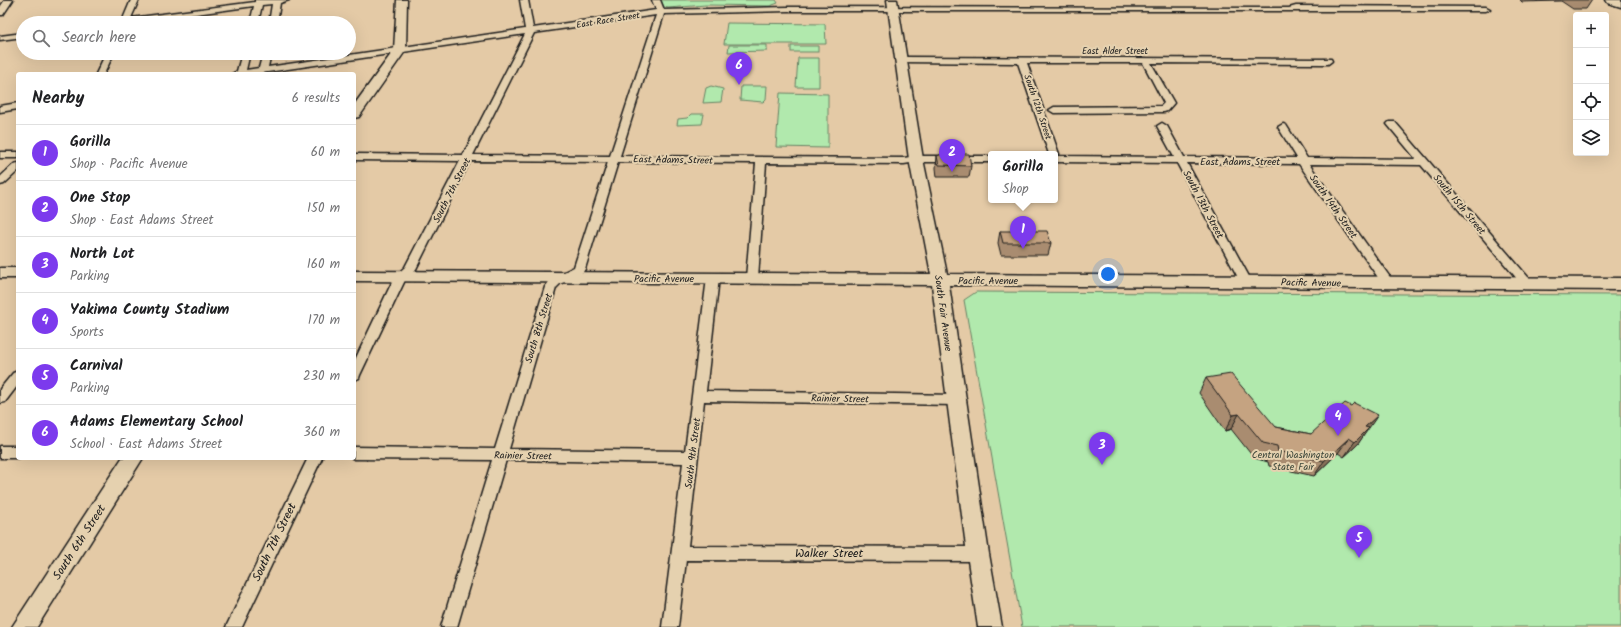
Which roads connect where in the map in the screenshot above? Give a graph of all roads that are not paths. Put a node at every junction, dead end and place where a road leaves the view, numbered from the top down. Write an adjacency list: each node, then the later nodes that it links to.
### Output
1 (9, 0): 22 (street)
2 (136, 0): 23 (street)
3 (285, 0): 12 (street)
4 (402, 0): 30 (street)
5 (524, 0): 27 (street)
6 (656, 0): 21 (street)
7 (782, 0): 17 (street)
8 (1004, 0): 19 (street)
9 (1114, 0): 20 (street)
10 (1290, 0): 16 (street)
11 (1613, 0): 14 (highway)
12 (277, 1): 13 (street); 26 (street)
13 (259, 2): 24 (street); 25 (street)
14 (1621, 3)
15 (892, 5): 17 (street, East Race Street); 19 (street, East Race Street); 36 (street, South Fair Avenue)
16 (1296, 8): 18 (street, East Race Street); 20 (street, East Race Street)
17 (788, 9): 21 (street, East Race Street)
18 (1486, 9)
19 (1008, 10): 20 (street, East Race Street)
20 (1120, 11)
21 (661, 12): 27 (street, East Race Street); 57 (street, South 8th Street)
22 (0, 13)
23 (128, 16)
24 (165, 16)
25 (256, 16)
26 (274, 16)
27 (530, 32): 30 (street, East Race Street); 56 (street, South 7th Street)
28 (16, 36): 29 (street)
29 (0, 38)
30 (400, 50): 31 (street, East Race Street); 47 (street)
31 (356, 56)
32 (107, 60): 41 (street)
33 (245, 60): 42 (street)
34 (265, 60): 40 (street)
35 (332, 60): 40 (street, East Race Street)
36 (902, 60): 37 (street, East Alder Street); 58 (street, South Fair Avenue)
37 (1022, 61): 38 (street, East Alder Street); 51 (street, South 12th Street)
38 (1146, 61): 39 (street, East Alder Street); 46 (street)
39 (1328, 61)
40 (263, 70): 43 (street, East Race Street)
41 (101, 72)
42 (244, 72)
43 (250, 72)
44 (16, 106): 45 (street)
45 (0, 109)
46 (1054, 110)
47 (356, 111)
48 (1392, 124): 63 (street, South 15th Street)
49 (1162, 126): 61 (street, South 13th Street)
50 (1283, 127): 62 (street, South 14th Street)
51 (1053, 151)
52 (0, 155): 53 (street)
53 (16, 155)
54 (1058, 157): 61 (street, East Adams Street)
55 (356, 158): 56 (street, East Adams Street)
56 (467, 158): 57 (street, East Adams Street); 69 (street, South 7th Street)
57 (615, 158): 60 (street, East Adams Street); 70 (street, South 8th Street)
58 (916, 159): 59 (street, East Adams Street); 60 (street, East Adams Street); 73 (street, South Fair Avenue)
59 (988, 159)
60 (761, 160): 72 (street)
61 (1181, 161): 62 (street, East Adams Street); 74 (street, South 13th Street)
62 (1303, 162): 63 (street, East Adams Street); 75 (street, South 14th Street)
63 (1424, 162): 76 (street, South 15th Street)
64 (16, 168): 65 (street)
65 (0, 182)
66 (0, 273): 67 (street)
67 (16, 274)
68 (356, 276): 69 (street, Pacific Avenue)
69 (401, 276): 70 (street, Pacific Avenue); 78 (street, South 7th Street)
70 (565, 277): 71 (street, Pacific Avenue); 86 (street, South 8th Street)
71 (713, 278): 72 (street, Pacific Avenue); 80 (street, South 9th Street)
72 (752, 278): 73 (street, Pacific Avenue)
73 (940, 280): 74 (street, Pacific Avenue); 82 (street, South Fair Avenue)
74 (1246, 282): 75 (street, Pacific Avenue)
75 (1388, 283): 76 (street, Pacific Avenue)
76 (1528, 284): 77 (street, Pacific Avenue)
77 (1621, 284)
78 (356, 371)
79 (16, 378): 81 (street)
80 (700, 396): 82 (street, Rainier Street); 87 (street, South 9th Street)
81 (0, 398)
82 (956, 400): 91 (street, South Fair Avenue)
83 (0, 452): 84 (street)
84 (16, 452)
85 (356, 453): 86 (street, Rainier Street)
86 (500, 455): 87 (street, Rainier Street); 94 (street, South 8th Street)
87 (691, 457): 90 (street, South 9th Street)
88 (132, 460): 92 (street, South 6th Street)
89 (314, 460): 93 (street, South 7th Street)
90 (679, 553): 91 (street, Walker Street); 95 (street, South 9th Street)
91 (978, 554): 96 (street, South Fair Avenue)
92 (24, 627)
93 (234, 627)
94 (449, 627)
95 (670, 627)
96 (990, 627)

